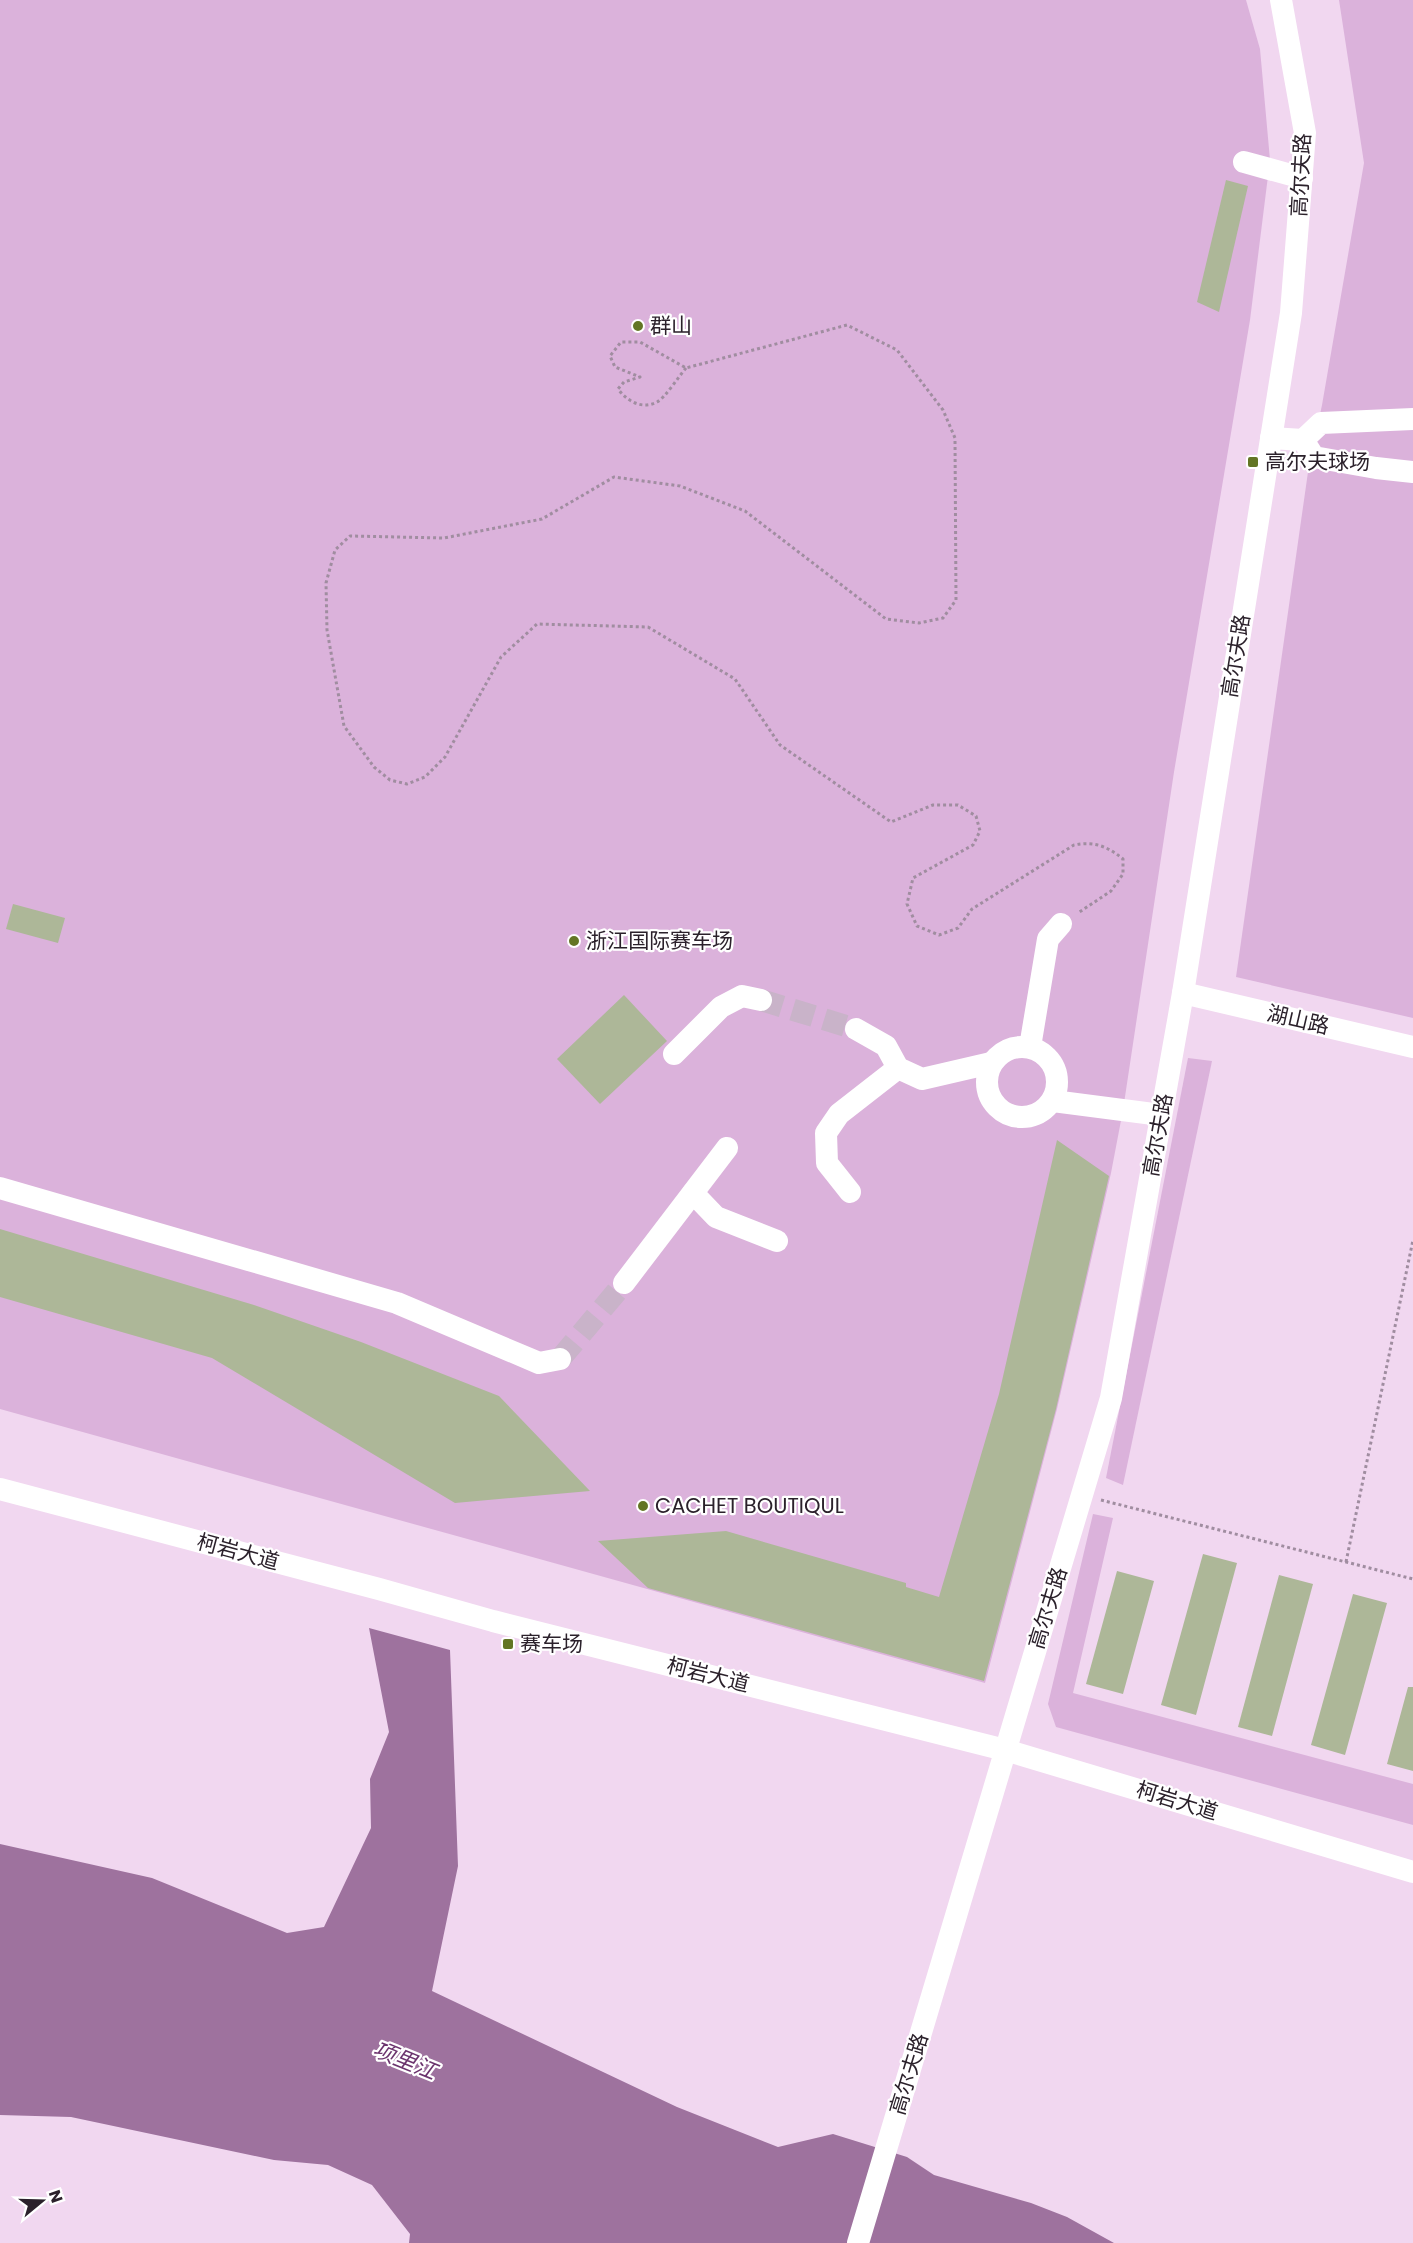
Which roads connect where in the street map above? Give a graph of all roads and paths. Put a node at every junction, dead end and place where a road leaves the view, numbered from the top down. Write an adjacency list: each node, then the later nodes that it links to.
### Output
1 (1281, 0): 3 (street, 高尔夫路)
2 (1244, 162): 3 (street)
3 (1302, 177): 6 (street, 高尔夫路)
4 (686, 368): 4 (path); 9 (path)
5 (1413, 419): 7 (street)
6 (1271, 438): 7 (street); 10 (street, 高尔夫路)
7 (1303, 440): 8 (street)
8 (1413, 472)
9 (1062, 924): 13 (street)
10 (1183, 993): 14 (street, 湖山路); 19 (street, 高尔夫路)
11 (761, 1000): 15 (street)
12 (856, 1029): 17 (street)
13 (1030, 1047): 16 (street); 18 (street)
14 (1413, 1047)
15 (674, 1054)
16 (991, 1063): 17 (street); 18 (street)
17 (898, 1068): 22 (street)
18 (1053, 1101): 19 (street)
19 (1161, 1115): 29 (street, 高尔夫路)
20 (727, 1148): 23 (street)
21 (0, 1188): 27 (street)
22 (850, 1192)
23 (693, 1193): 25 (street); 26 (street)
24 (1413, 1240): 30 (path)
25 (777, 1241)
26 (624, 1283)
27 (560, 1359)
28 (0, 1489): 32 (street, 柯岩大道)
29 (1082, 1495): 30 (path); 32 (street, 高尔夫路)
30 (1346, 1562): 31 (path)
31 (1413, 1579)
32 (1005, 1750): 33 (street, 柯岩大道); 34 (street, 高尔夫路)
33 (1413, 1872)
34 (858, 2243)

